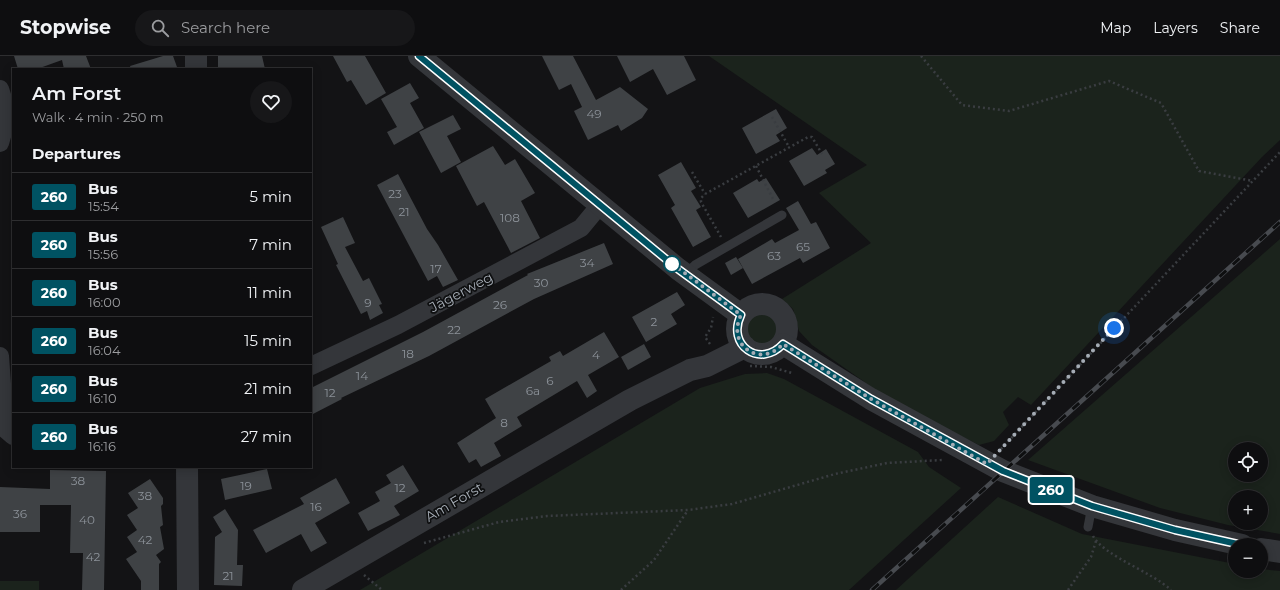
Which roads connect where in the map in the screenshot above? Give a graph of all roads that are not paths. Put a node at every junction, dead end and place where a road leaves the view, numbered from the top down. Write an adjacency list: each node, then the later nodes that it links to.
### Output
1 (196, 56): 3 (street)
2 (419, 56): 6 (street)
3 (196, 68)
4 (0, 89): 5 (street)
5 (0, 143)
6 (600, 205): 8 (street); 12 (street, Jägerweg)
7 (782, 215): 8 (lane)
8 (685, 274): 9 (street)
9 (741, 331): 10 (street); 10 (street); 13 (street, Am Forst); 13 (street, Am Forst)
10 (783, 344): 16 (street)
11 (0, 356): 14 (street)
12 (312, 366)
13 (690, 370): 22 (street, Am Forst)
14 (8, 436)
15 (187, 468): 21 (street)
16 (1092, 506): 17 (lane); 18 (street)
17 (1088, 527)
18 (1228, 542)
19 (1268, 550): 20 (street)
20 (1280, 552)
21 (188, 590)
22 (303, 590)

